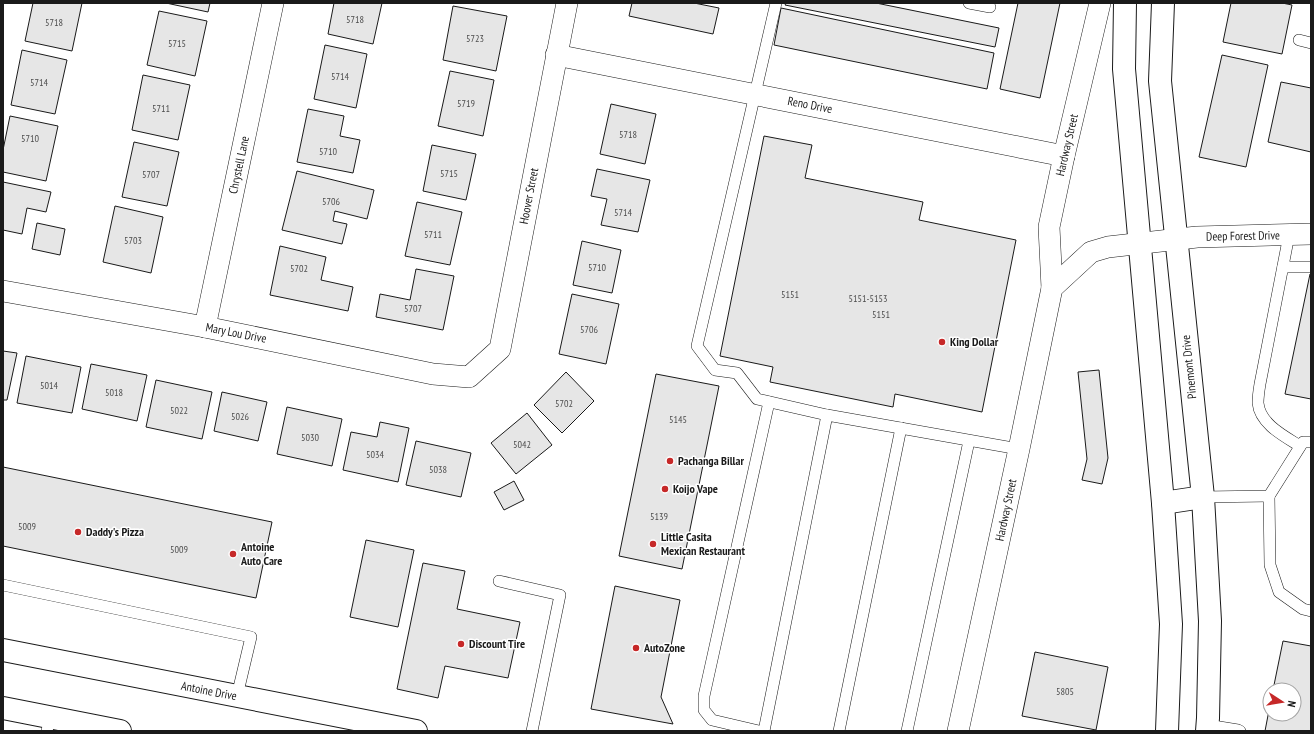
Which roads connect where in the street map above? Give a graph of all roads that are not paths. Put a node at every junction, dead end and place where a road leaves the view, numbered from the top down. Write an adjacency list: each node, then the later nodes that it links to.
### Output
1 (273, 3): 22 (street, Chrystell Lane)
2 (567, 3): 11 (street, Hoover Street)
3 (776, 3): 12 (lane)
4 (969, 3): 8 (lane)
5 (1100, 3): 13 (street, Hardway Street)
6 (1125, 3): 17 (main road)
7 (1163, 3): 16 (main road, Pinemont Drive)
8 (990, 7)
9 (1299, 40): 10 (lane)
10 (1311, 43)
11 (556, 55): 12 (street, Reno Drive); 23 (street, Hoover Street)
12 (756, 94): 13 (street, Reno Drive); 24 (lane)
13 (1064, 156): 20 (street, Hardway Street)
14 (1311, 234): 15 (street, Deep Forest Drive)
15 (1289, 235): 16 (street, Deep Forest Drive); 18 (lane)
16 (1176, 239): 17 (street); 31 (main road, Pinemont Drive)
17 (1139, 243): 20 (street); 32 (main road)
18 (1283, 267): 19 (lane); 28 (lane)
19 (1311, 267)
20 (1052, 288): 29 (street, Hardway Street)
21 (3, 291): 22 (street, Mary Lou Drive)
22 (205, 327): 23 (street, Mary Lou Drive)
23 (469, 377)
24 (769, 402): 25 (lane); 44 (lane)
25 (827, 415): 26 (lane); 45 (lane)
26 (901, 428): 27 (lane); 46 (lane)
27 (969, 441): 29 (lane); 47 (lane)
28 (1306, 444): 30 (lane)
29 (1019, 449): 48 (street, Hardway Street)
30 (1269, 496): 31 (lane); 35 (lane)
31 (1203, 497): 32 (main road); 40 (main road, Pinemont Drive)
32 (1163, 503): 49 (main road)
33 (499, 581): 43 (lane)
34 (3, 585): 37 (lane)
35 (1310, 608)
36 (3, 650): 37 (main road, Antoine Drive)
37 (236, 696): 42 (main road, Antoine Drive)
38 (3, 708): 39 (main road)
39 (48, 724): 41 (main road)
40 (1207, 728): 50 (lane)
41 (120, 731)
42 (416, 731)
43 (532, 731)
44 (759, 731)
45 (764, 731)
46 (839, 731)
47 (907, 731)
48 (958, 731)
49 (1167, 731)
50 (1240, 731)

